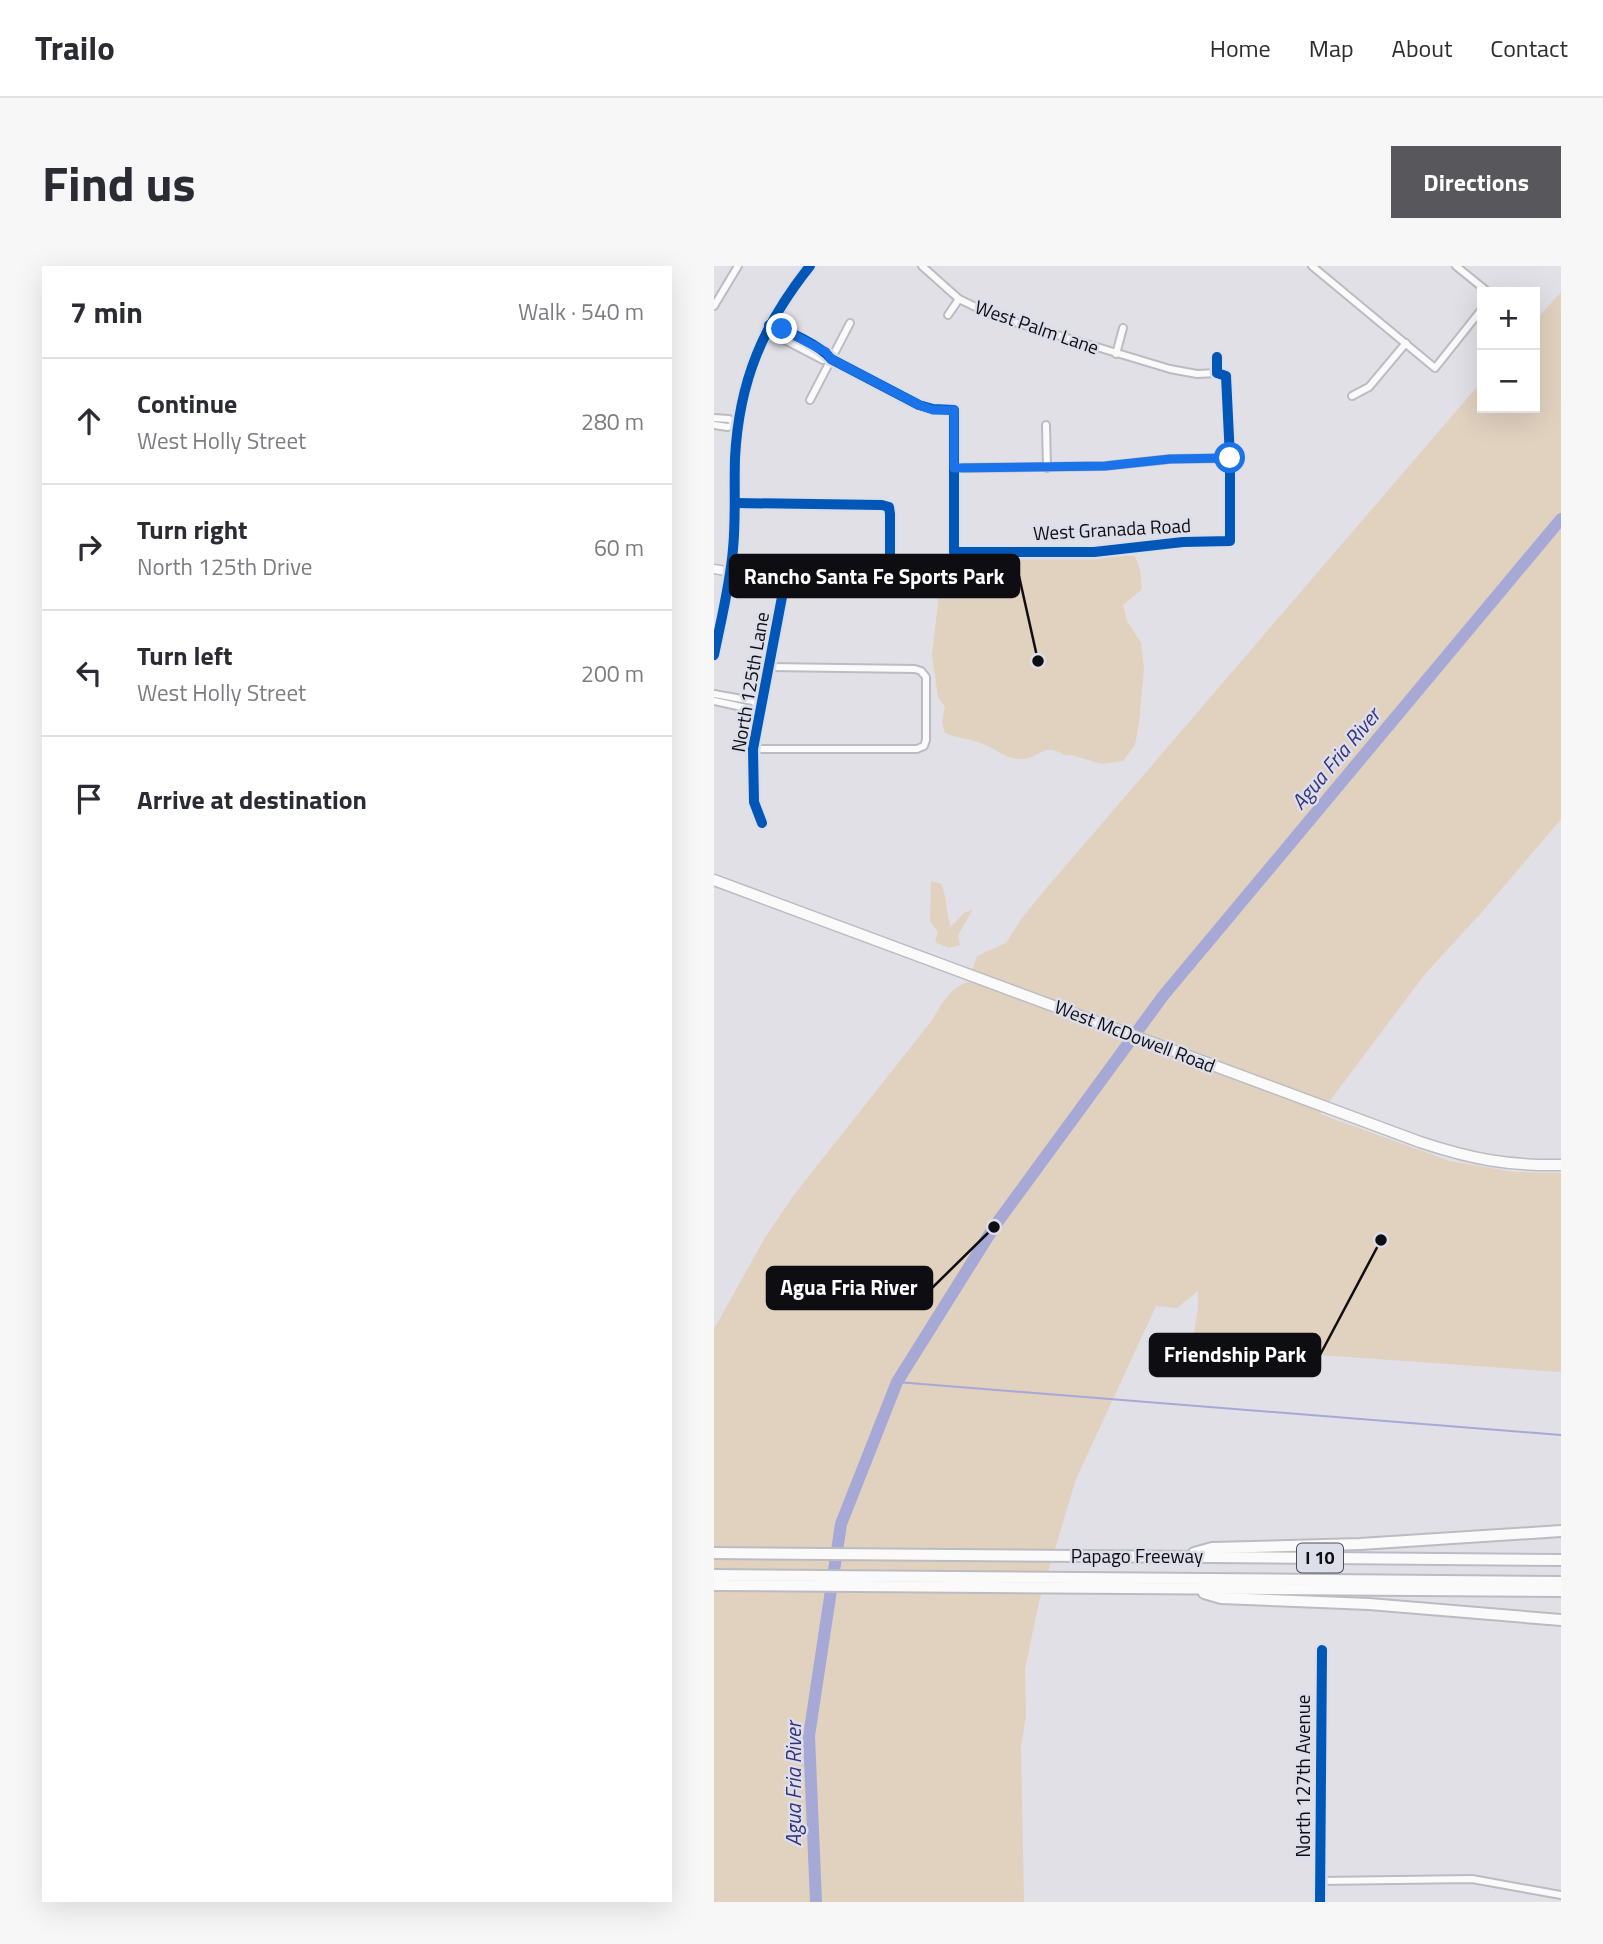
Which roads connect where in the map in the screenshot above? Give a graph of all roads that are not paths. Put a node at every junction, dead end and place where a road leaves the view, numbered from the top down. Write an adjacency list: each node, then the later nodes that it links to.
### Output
1 (738, 266): 10 (street)
2 (810, 266): 14 (street)
3 (922, 266): 9 (street, West Palm Lane)
4 (1312, 266): 16 (street)
5 (1456, 266): 7 (street)
6 (1471, 266): 7 (street)
7 (1465, 273): 8 (street)
8 (1482, 287)
9 (959, 299): 11 (street, West Palm Lane); 17 (street, West Palm Lane)
10 (714, 306)
11 (947, 315)
12 (1477, 315): 16 (street)
13 (850, 323): 19 (street)
14 (769, 325): 19 (street); 25 (street)
15 (1123, 328): 17 (street, West Palm Lane)
16 (1406, 343): 21 (street)
17 (1116, 354): 20 (street, West Palm Lane)
18 (1217, 357): 20 (street)
19 (831, 359): 22 (street); 28 (street)
20 (1217, 373): 27 (street)
21 (1352, 396)
22 (810, 400)
23 (714, 418): 25 (street)
24 (714, 425): 25 (street)
25 (738, 425): 30 (street)
26 (1046, 425): 29 (street)
27 (1230, 458): 28 (street, West Granada Road); 29 (street)
28 (954, 468): 29 (street)
29 (1047, 468)
30 (735, 503): 32 (street); 34 (street, North 125th Lane)
31 (714, 569): 32 (street)
32 (731, 572): 33 (street)
33 (714, 655)
34 (771, 667): 37 (street, North 125th Lane); 38 (street)
35 (714, 694): 37 (street)
36 (714, 701): 37 (street)
37 (761, 708): 38 (street, North 125th Lane)
38 (753, 749): 39 (street, North 125th Lane)
39 (762, 822)
40 (714, 880): 41 (main road, West McDowell Road)
41 (1561, 1165)
42 (1561, 1531): 44 (highway)
43 (714, 1553): 44 (highway, Papago Freeway / I 10)
44 (1178, 1557): 45 (highway, Papago Freeway / I 10)
45 (1561, 1559)
46 (714, 1575): 48 (highway)
47 (1561, 1582): 48 (highway)
48 (1076, 1583): 49 (highway, Papago Freeway / I 10); 50 (highway, Papago Freeway / I 10)
49 (714, 1585)
50 (1187, 1589): 51 (highway, Papago Freeway / I 10); 52 (highway)
51 (1561, 1591)
52 (1561, 1620)
53 (1322, 1650): 54 (street, North 127th Avenue)
54 (1320, 1881): 55 (street); 56 (street, North 127th Avenue)
55 (1561, 1895)
56 (1320, 1902)

